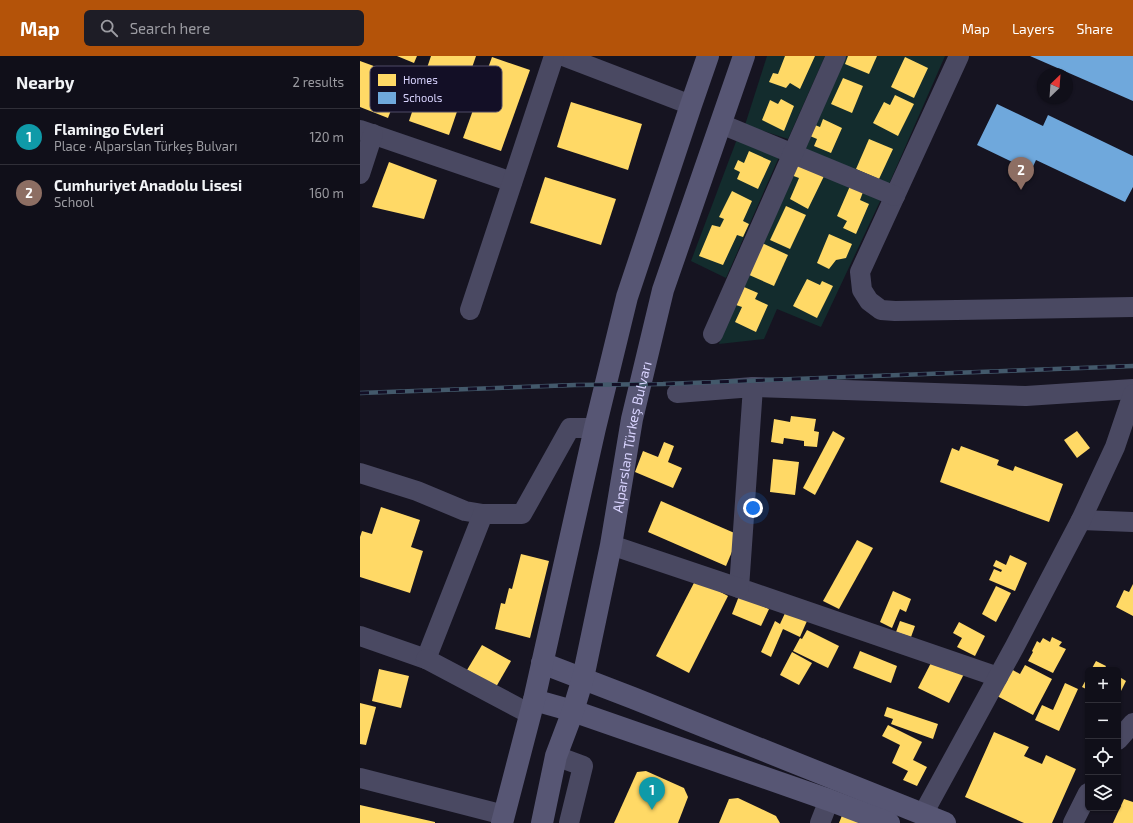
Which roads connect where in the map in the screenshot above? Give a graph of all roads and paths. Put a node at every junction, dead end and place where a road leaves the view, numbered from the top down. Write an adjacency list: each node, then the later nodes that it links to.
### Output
1 (554, 56): 12 (street)
2 (563, 56): 7 (street)
3 (708, 56): 7 (main road)
4 (744, 56): 8 (main road, Alparslan Türkeş Bulvarı)
5 (836, 56): 10 (street)
6 (959, 56): 13 (street)
7 (691, 105): 21 (main road)
8 (721, 124): 10 (street); 26 (main road, Alparslan Türkeş Bulvarı)
9 (367, 132): 11 (street); 12 (street)
10 (793, 154): 13 (street); 16 (street)
11 (360, 174)
12 (512, 182): 15 (street)
13 (895, 196): 14 (street)
14 (1133, 307)
15 (470, 310)
16 (713, 334)
17 (753, 387): 18 (street); 19 (street); 27 (street)
18 (1133, 388)
19 (677, 393)
20 (1133, 394): 24 (street)
21 (595, 428): 23 (street); 30 (main road)
22 (360, 473): 23 (street)
23 (483, 514): 29 (street)
24 (1081, 520): 25 (street); 31 (street)
25 (1133, 522)
26 (611, 545): 27 (street); 32 (main road, Alparslan Türkeş Bulvarı)
27 (739, 588): 31 (street)
28 (360, 636): 29 (street)
29 (426, 660): 33 (street)
30 (542, 664): 32 (main road); 33 (main road)
31 (998, 677): 41 (street)
32 (583, 678): 34 (main road, Alparslan Türkeş Bulvarı); 41 (main road)
33 (532, 707): 34 (main road); 42 (main road)
34 (573, 711): 37 (main road, Alparslan Türkeş Bulvarı); 40 (main road)
35 (1133, 723): 36 (street)
36 (1119, 739)
37 (556, 756): 43 (main road, Alparslan Türkeş Bulvarı); 44 (street)
38 (360, 778): 42 (street)
39 (1085, 799): 48 (street)
40 (829, 800): 45 (street); 46 (main road)
41 (923, 814): 47 (main road)
42 (503, 819)
43 (542, 823)
44 (568, 823)
45 (820, 823)
46 (889, 823)
47 (944, 823)
48 (1073, 823)

